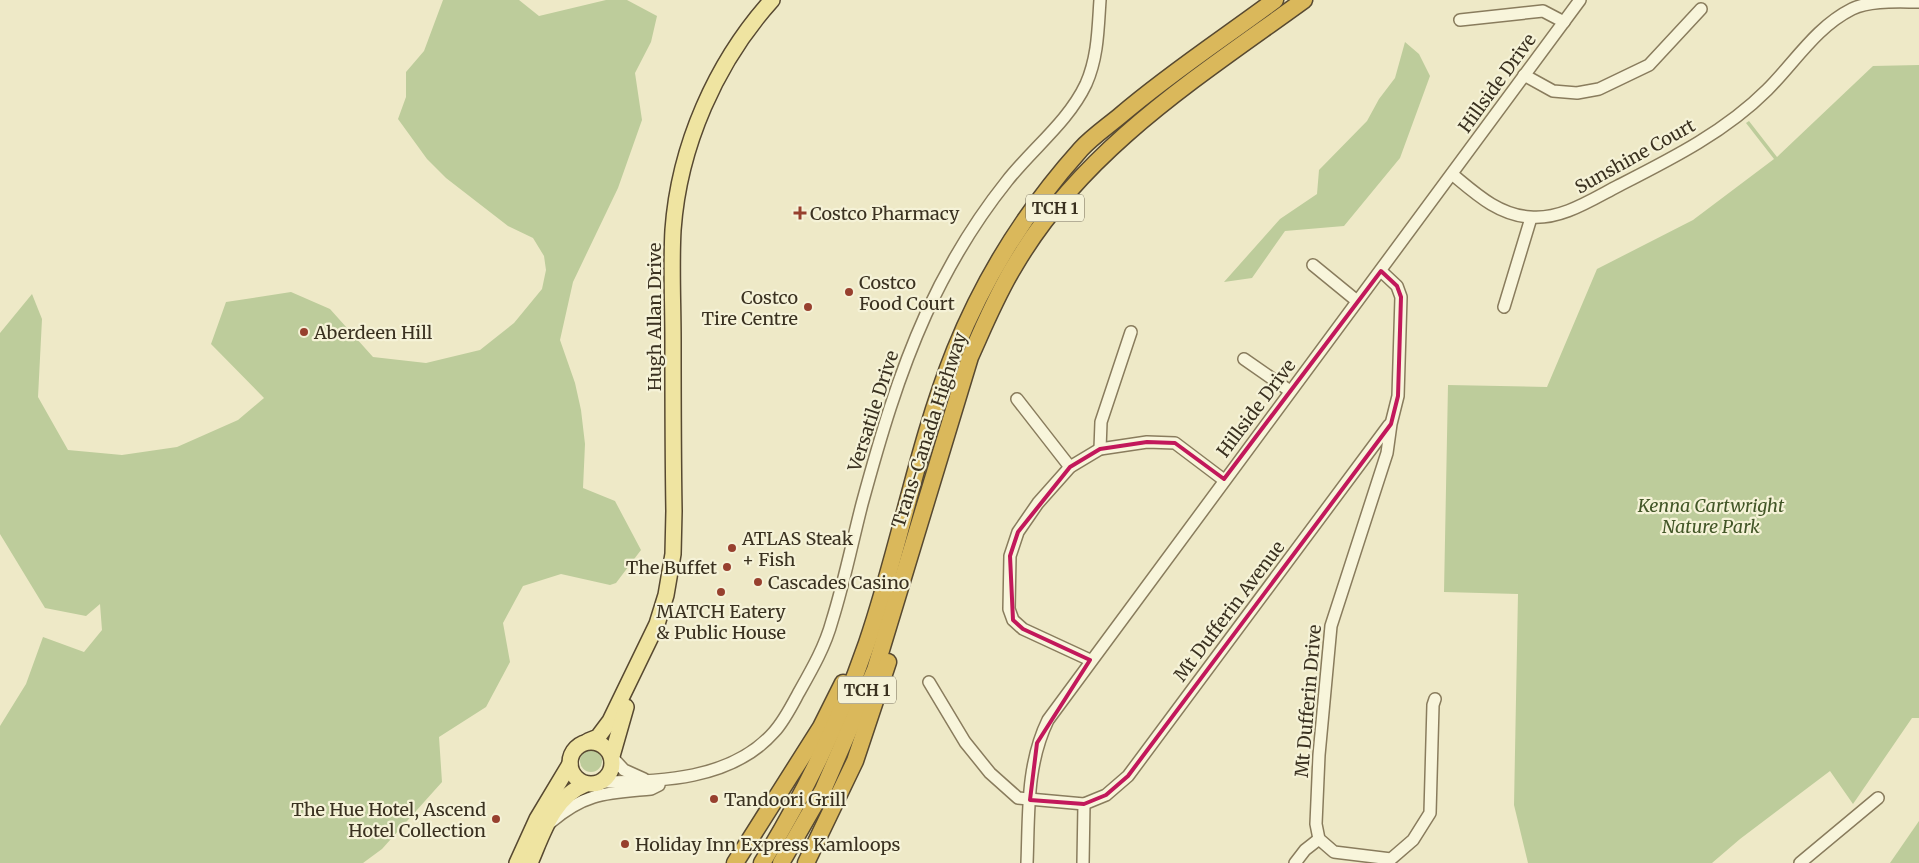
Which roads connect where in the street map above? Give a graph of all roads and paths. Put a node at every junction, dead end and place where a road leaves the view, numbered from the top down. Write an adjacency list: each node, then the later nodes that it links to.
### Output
1 (772, 0): 27 (main road, Hugh Allan Drive)
2 (1100, 0): 34 (street, Versatile Drive)
3 (1275, 0): 26 (highway, Trans-Canada Highway / TCH 1)
4 (1304, 0): 25 (highway, Trans-Canada Highway / TCH 1)
5 (1580, 0): 9 (street, Hillside Drive)
6 (1919, 2): 12 (street, Sunshine Court)
7 (1701, 9): 10 (street)
8 (1460, 20): 9 (street)
9 (1564, 22): 10 (street, Hillside Drive)
10 (1524, 75): 11 (street, Hillside Drive)
11 (1452, 174): 12 (street, Sunshine Court); 14 (street, Hillside Drive)
12 (1531, 218): 16 (street)
13 (1313, 265): 15 (street)
14 (1381, 271): 15 (street, Hillside Drive); 21 (street, Mt Dufferin Drive)
15 (1357, 301): 19 (street, Hillside Drive)
16 (1504, 307)
17 (1131, 332): 22 (street)
18 (1244, 359): 19 (street)
19 (1290, 391): 24 (street, Hillside Drive)
20 (1017, 399): 23 (street)
21 (1391, 424): 39 (street, Mt Dufferin Avenue); 41 (street, Mt Dufferin Drive)
22 (1100, 449): 23 (street); 24 (street)
23 (1070, 467): 28 (street)
24 (1224, 480): 28 (street, Hillside Drive)
25 (908, 563): 47 (highway, Trans-Canada Highway / TCH 1); 48 (highway)
26 (879, 601): 45 (highway); 46 (highway, Trans-Canada Highway / TCH 1)
27 (644, 654): 31 (main road, Hugh Allan Drive); 32 (main road, Hugh Allan Drive)
28 (1090, 660): 38 (street, Hillside Drive)
29 (929, 682): 38 (street)
30 (1435, 699): 42 (street)
31 (588, 741): 32 (main road); 33 (main road)
32 (612, 756): 35 (street, Versatile Drive); 36 (main road)
33 (570, 764): 36 (main road); 43 (main road)
34 (671, 779): 35 (street, Versatile Drive); 40 (street)
35 (650, 781): 36 (street, Versatile Drive)
36 (594, 783): 40 (main road)
37 (1878, 798): 52 (street)
38 (1030, 800): 39 (street); 49 (street, Hillside Drive)
39 (1084, 804): 50 (street)
40 (546, 826): 44 (main road)
41 (1319, 839): 42 (street); 51 (street)
42 (1391, 861)
43 (517, 863)
44 (530, 863)
45 (735, 863)
46 (762, 863)
47 (781, 863)
48 (806, 863)
49 (1027, 863)
50 (1083, 863)
51 (1295, 863)
52 (1800, 863)

